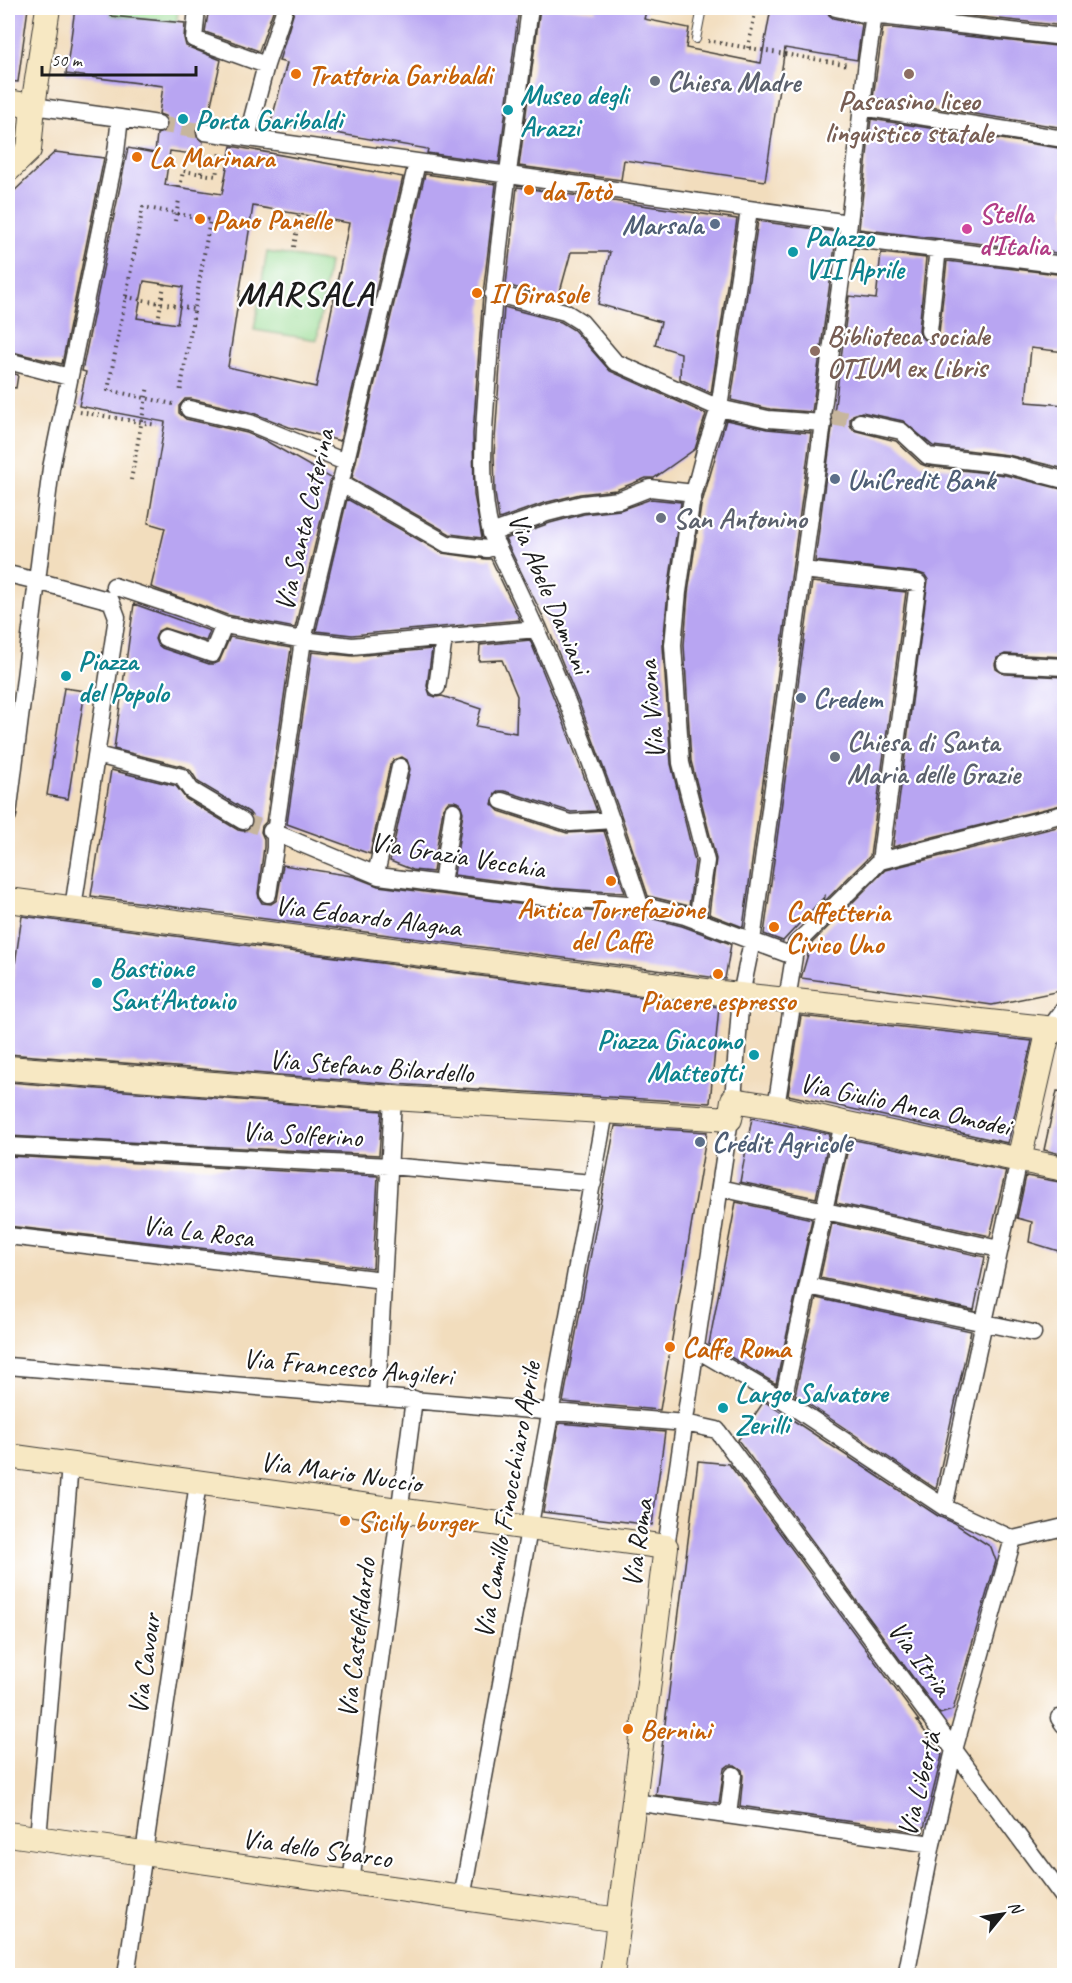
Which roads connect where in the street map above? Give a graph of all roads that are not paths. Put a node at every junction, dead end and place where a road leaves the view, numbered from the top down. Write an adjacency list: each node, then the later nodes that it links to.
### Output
1 (48, 8): 12 (main road)
2 (197, 8): 10 (street)
3 (285, 8): 10 (street)
4 (530, 8): 21 (street, Via Abele Damiani)
5 (702, 8): 9 (lane)
6 (837, 8): 7 (street)
7 (875, 11): 8 (street); 13 (street)
8 (1065, 37)
9 (696, 39)
10 (266, 65): 17 (street)
11 (8, 102): 12 (main road)
12 (33, 106): 14 (street); 20 (main road)
13 (862, 107): 18 (street); 23 (street)
14 (120, 118): 15 (street); 29 (street)
15 (158, 124)
16 (205, 137): 17 (street)
17 (247, 138): 19 (street)
18 (1065, 139)
19 (417, 163): 21 (street); 34 (street, Via Santa Caterina)
20 (8, 170)
21 (508, 176): 22 (street); 26 (street, Via Abele Damiani)
22 (749, 210): 23 (street); 31 (street, Via Vivona)
23 (848, 231): 24 (street); 32 (street)
24 (938, 248): 25 (street); 27 (street)
25 (1065, 265)
26 (493, 295): 31 (street); 38 (street, Via Abele Damiani)
27 (929, 331)
28 (8, 361): 29 (street)
29 (69, 377): 41 (street)
30 (182, 403): 34 (street)
31 (718, 408): 32 (street); 37 (street, Via Vivona)
32 (825, 418): 39 (street)
33 (860, 422): 35 (street)
34 (345, 462): 36 (street, Via Santa Caterina)
35 (1065, 480)
36 (340, 483): 38 (street); 47 (street, Via Santa Caterina)
37 (694, 493): 38 (street); 67 (street, Via Vivona)
38 (494, 539): 44 (street, Via Abele Damiani)
39 (803, 570): 60 (street); 68 (street)
40 (8, 574): 41 (street)
41 (37, 582): 51 (street); 56 (street)
42 (114, 586): 43 (street)
43 (224, 625): 45 (street); 47 (street)
44 (537, 629): 46 (street); 57 (street, Via Abele Damiani)
45 (165, 638)
46 (444, 638): 47 (street); 50 (street)
47 (303, 640): 59 (street, Via Santa Caterina)
48 (1005, 664): 49 (street)
49 (1065, 668)
50 (437, 687)
51 (105, 757): 58 (street); 66 (street)
52 (400, 767): 61 (street)
53 (502, 801): 57 (street)
54 (453, 811): 62 (street)
55 (1065, 814): 60 (street)
56 (8, 815)
57 (612, 820): 65 (street, Via Abele Damiani)
58 (243, 821)
59 (273, 832): 61 (street, Via Grazia Vecchia); 63 (street, Via Santa Caterina)
60 (880, 861): 69 (street)
61 (376, 874): 62 (street, Via Grazia Vecchia)
62 (442, 883): 65 (street, Via Grazia Vecchia)
63 (267, 894)
64 (8, 900): 66 (main road, Via Edoardo Alagna)
65 (640, 905): 67 (street)
66 (73, 908): 70 (main road, Via Edoardo Alagna)
67 (697, 921): 68 (street)
68 (745, 939): 69 (street); 70 (street)
69 (794, 950): 71 (street)
70 (731, 994): 71 (main road, Via Edoardo Alagna); 77 (street)
71 (793, 1000): 73 (main road, Via Edoardo Alagna); 76 (street)
72 (1065, 1009): 73 (street)
73 (1057, 1029): 81 (main road)
74 (8, 1068): 75 (main road, Via Stefano Bilardello)
75 (393, 1098): 78 (main road, Via Stefano Bilardello); 82 (street)
76 (776, 1107): 77 (main road, Via Giulio Anca Omodei); 79 (main road, Via Giulio Anca Omodei)
77 (731, 1110): 78 (main road, Via Stefano Bilardello); 85 (street, Via Roma)
78 (605, 1112): 84 (street, Via Camillo Finocchiaro Aprile)
79 (843, 1123): 81 (main road, Via Giulio Anca Omodei); 86 (street)
80 (8, 1146): 82 (street, Via Solferino)
81 (1020, 1160): 83 (main road, Via Giulio Anca Omodei); 88 (street)
82 (389, 1166): 84 (street, Via Solferino); 89 (street)
83 (1065, 1169)
84 (593, 1183): 98 (street, Via Camillo Finocchiaro Aprile)
85 (720, 1188): 86 (street); 93 (street, Via Roma)
86 (825, 1211): 88 (street); 90 (street)
87 (8, 1236): 89 (street, Via La Rosa)
88 (999, 1249): 91 (street)
89 (383, 1280): 95 (street)
90 (808, 1286): 91 (street); 97 (street)
91 (984, 1323): 92 (street); 103 (street)
92 (1033, 1333)
93 (696, 1349): 97 (street); 99 (street, Via Roma)
94 (8, 1366): 95 (street, Via Francesco Angileri)
95 (377, 1397): 96 (street, Via Francesco Angileri)
96 (414, 1399): 98 (street, Via Francesco Angileri); 104 (street, Via Castelfidardo)
97 (783, 1400): 103 (street)
98 (550, 1412): 99 (street, Via Francesco Angileri); 106 (street, Via Camillo Finocchiaro Aprile)
99 (685, 1423): 108 (street, Via Roma); 109 (street, Via Itria)
100 (8, 1456): 101 (main road, Via Mario Nuccio)
101 (70, 1465): 102 (main road, Via Mario Nuccio); 114 (street)
102 (198, 1483): 104 (main road, Via Mario Nuccio); 116 (street, Via Cavour)
103 (944, 1507): 107 (street)
104 (400, 1510): 106 (main road, Via Mario Nuccio); 117 (street, Via Castelfidardo)
105 (1065, 1527): 107 (street)
106 (529, 1528): 108 (main road, Via Mario Nuccio); 118 (street, Via Camillo Finocchiaro Aprile)
107 (1012, 1539): 109 (street, Via Libertà)
108 (666, 1546): 111 (main road, Via Roma)
109 (954, 1750): 115 (street, Via Libertà); 119 (street, Via Itria)
110 (733, 1775): 112 (street)
111 (634, 1802): 112 (street); 120 (main road, Via Roma)
112 (728, 1815): 115 (street)
113 (8, 1834): 114 (main road, Via dello Sbarco)
114 (38, 1838): 116 (main road, Via dello Sbarco)
115 (932, 1844): 123 (street, Via Libertà)
116 (144, 1854): 117 (main road, Via dello Sbarco); 121 (street, Via Cavour)
117 (351, 1883): 118 (main road, Via dello Sbarco)
118 (462, 1898): 120 (main road, Via dello Sbarco)
119 (1065, 1898)
120 (619, 1920): 122 (main road, Via Roma)
121 (126, 1976)
122 (612, 1976)
123 (906, 1976)

